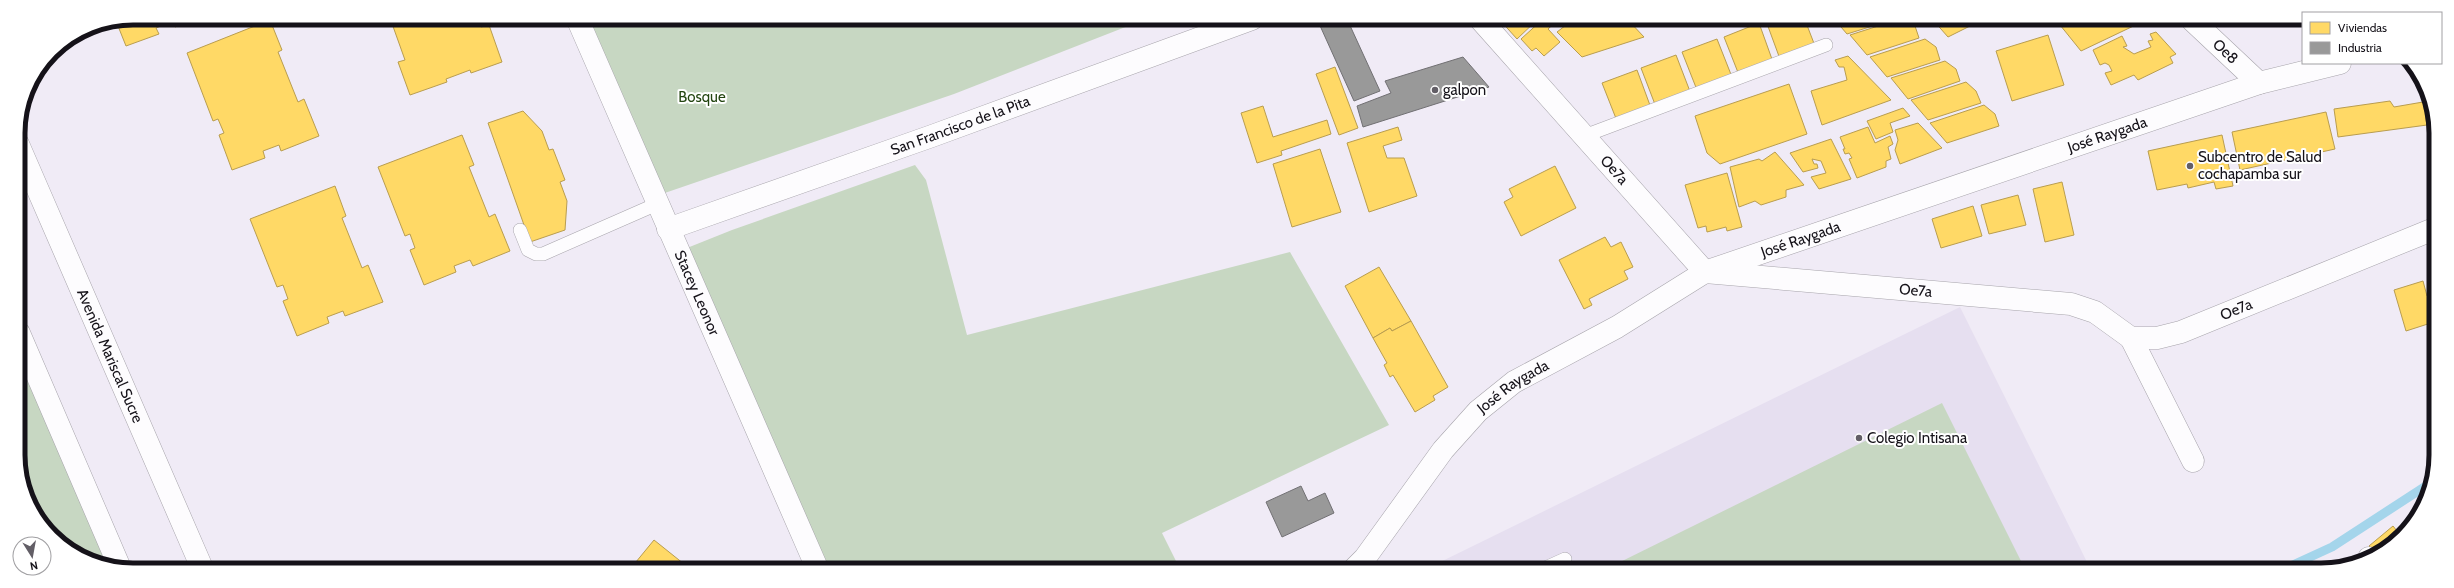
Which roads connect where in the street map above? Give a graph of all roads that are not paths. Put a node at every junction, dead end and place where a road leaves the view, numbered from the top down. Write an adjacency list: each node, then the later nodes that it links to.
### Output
1 (580, 25): 10 (street, Stacey Leonor)
2 (1236, 25): 11 (street, San Francisco de la Pita)
3 (1485, 25): 8 (street, Oe7a)
4 (2197, 25): 7 (street, Oe8)
5 (1826, 45): 8 (lane)
6 (2336, 64): 7 (street, José Raygada)
7 (2259, 83): 14 (street, José Raygada)
8 (1584, 136): 14 (street, Oe7a)
9 (25, 160): 20 (street, Avenida Mariscal Sucre)
10 (658, 204): 11 (street, Stacey Leonor); 12 (lane)
11 (668, 229): 21 (street, Stacey Leonor)
12 (520, 230)
13 (2429, 231): 15 (street, Oe7a)
14 (1705, 272): 15 (street, Oe7a); 22 (street, José Raygada)
15 (2131, 338): 17 (street)
16 (25, 347): 19 (street)
17 (2193, 461)
18 (1565, 559): 23 (lane)
19 (117, 562)
20 (200, 563)
21 (815, 563)
22 (1360, 563)
23 (1556, 563)

